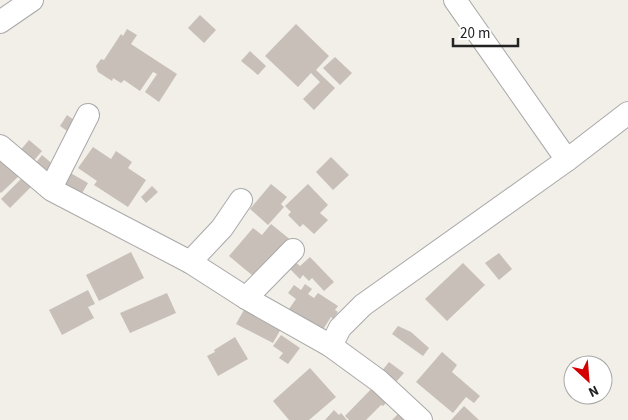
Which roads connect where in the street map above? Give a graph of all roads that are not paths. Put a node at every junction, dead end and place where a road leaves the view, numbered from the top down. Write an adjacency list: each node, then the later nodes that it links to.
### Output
1 (32, 0): 3 (street)
2 (455, 0): 7 (street)
3 (0, 22)
4 (628, 113): 7 (street)
5 (88, 115): 8 (street)
6 (0, 146): 8 (street)
7 (567, 160): 13 (street)
8 (51, 188): 11 (street)
9 (241, 200): 11 (street)
10 (293, 250): 12 (street)
11 (190, 262): 12 (street)
12 (246, 298): 13 (street)
13 (331, 346): 14 (street)
14 (421, 420)

